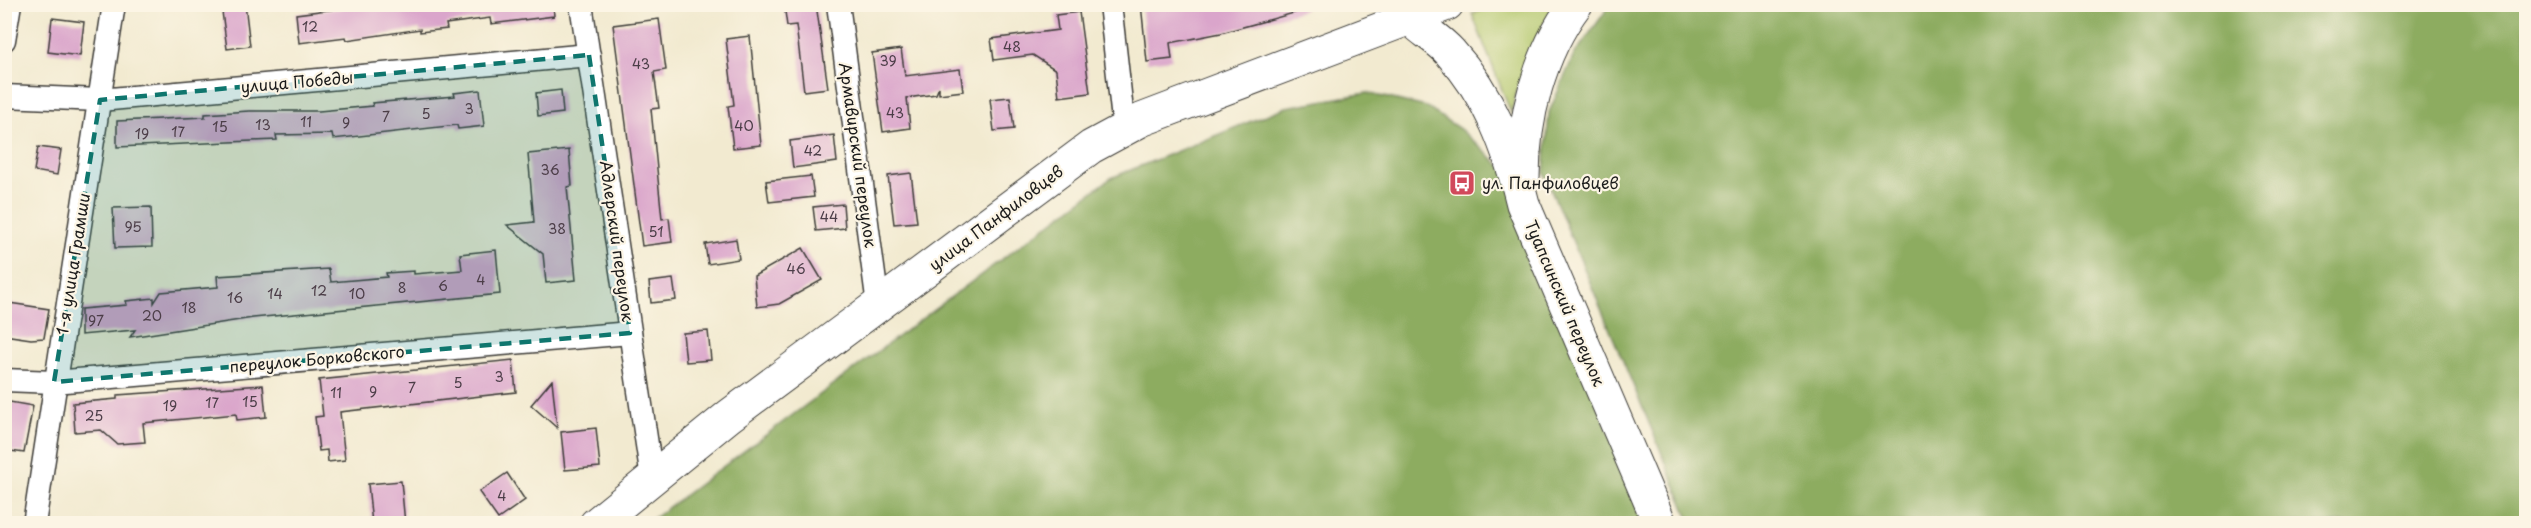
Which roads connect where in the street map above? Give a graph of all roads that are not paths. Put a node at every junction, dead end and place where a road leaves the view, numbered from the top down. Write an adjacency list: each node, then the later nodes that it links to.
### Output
1 (10, 4): 9 (street)
2 (114, 4): 12 (street, 1-я улица Грамши)
3 (581, 4): 10 (street, Адлерский переулок)
4 (838, 4): 15 (street, Армавирский переулок)
5 (1110, 4): 13 (street)
6 (1447, 4): 8 (street, улица Панфиловцев)
7 (1576, 4): 14 (street)
8 (1405, 12): 13 (street, улица Панфиловцев); 14 (street, Туапсинский переулок)
9 (4, 40)
10 (589, 55): 12 (street, улица Победы); 16 (street, Адлерский переулок)
11 (4, 96): 12 (street, улица Победы)
12 (100, 100): 18 (street, 1-я улица Грамши)
13 (1124, 129): 15 (street, улица Панфиловцев)
14 (1523, 204): 22 (street, Туапсинский переулок)
15 (878, 305): 19 (street, улица Панфиловцев)
16 (630, 333): 18 (street, переулок Борковского); 19 (street, Адлерский переулок)
17 (4, 380): 18 (street, переулок Борковского)
18 (54, 382): 20 (street, 1-я улица Грамши)
19 (652, 478): 21 (street, улица Панфиловцев)
20 (34, 524)
21 (596, 524)
22 (1660, 524)

